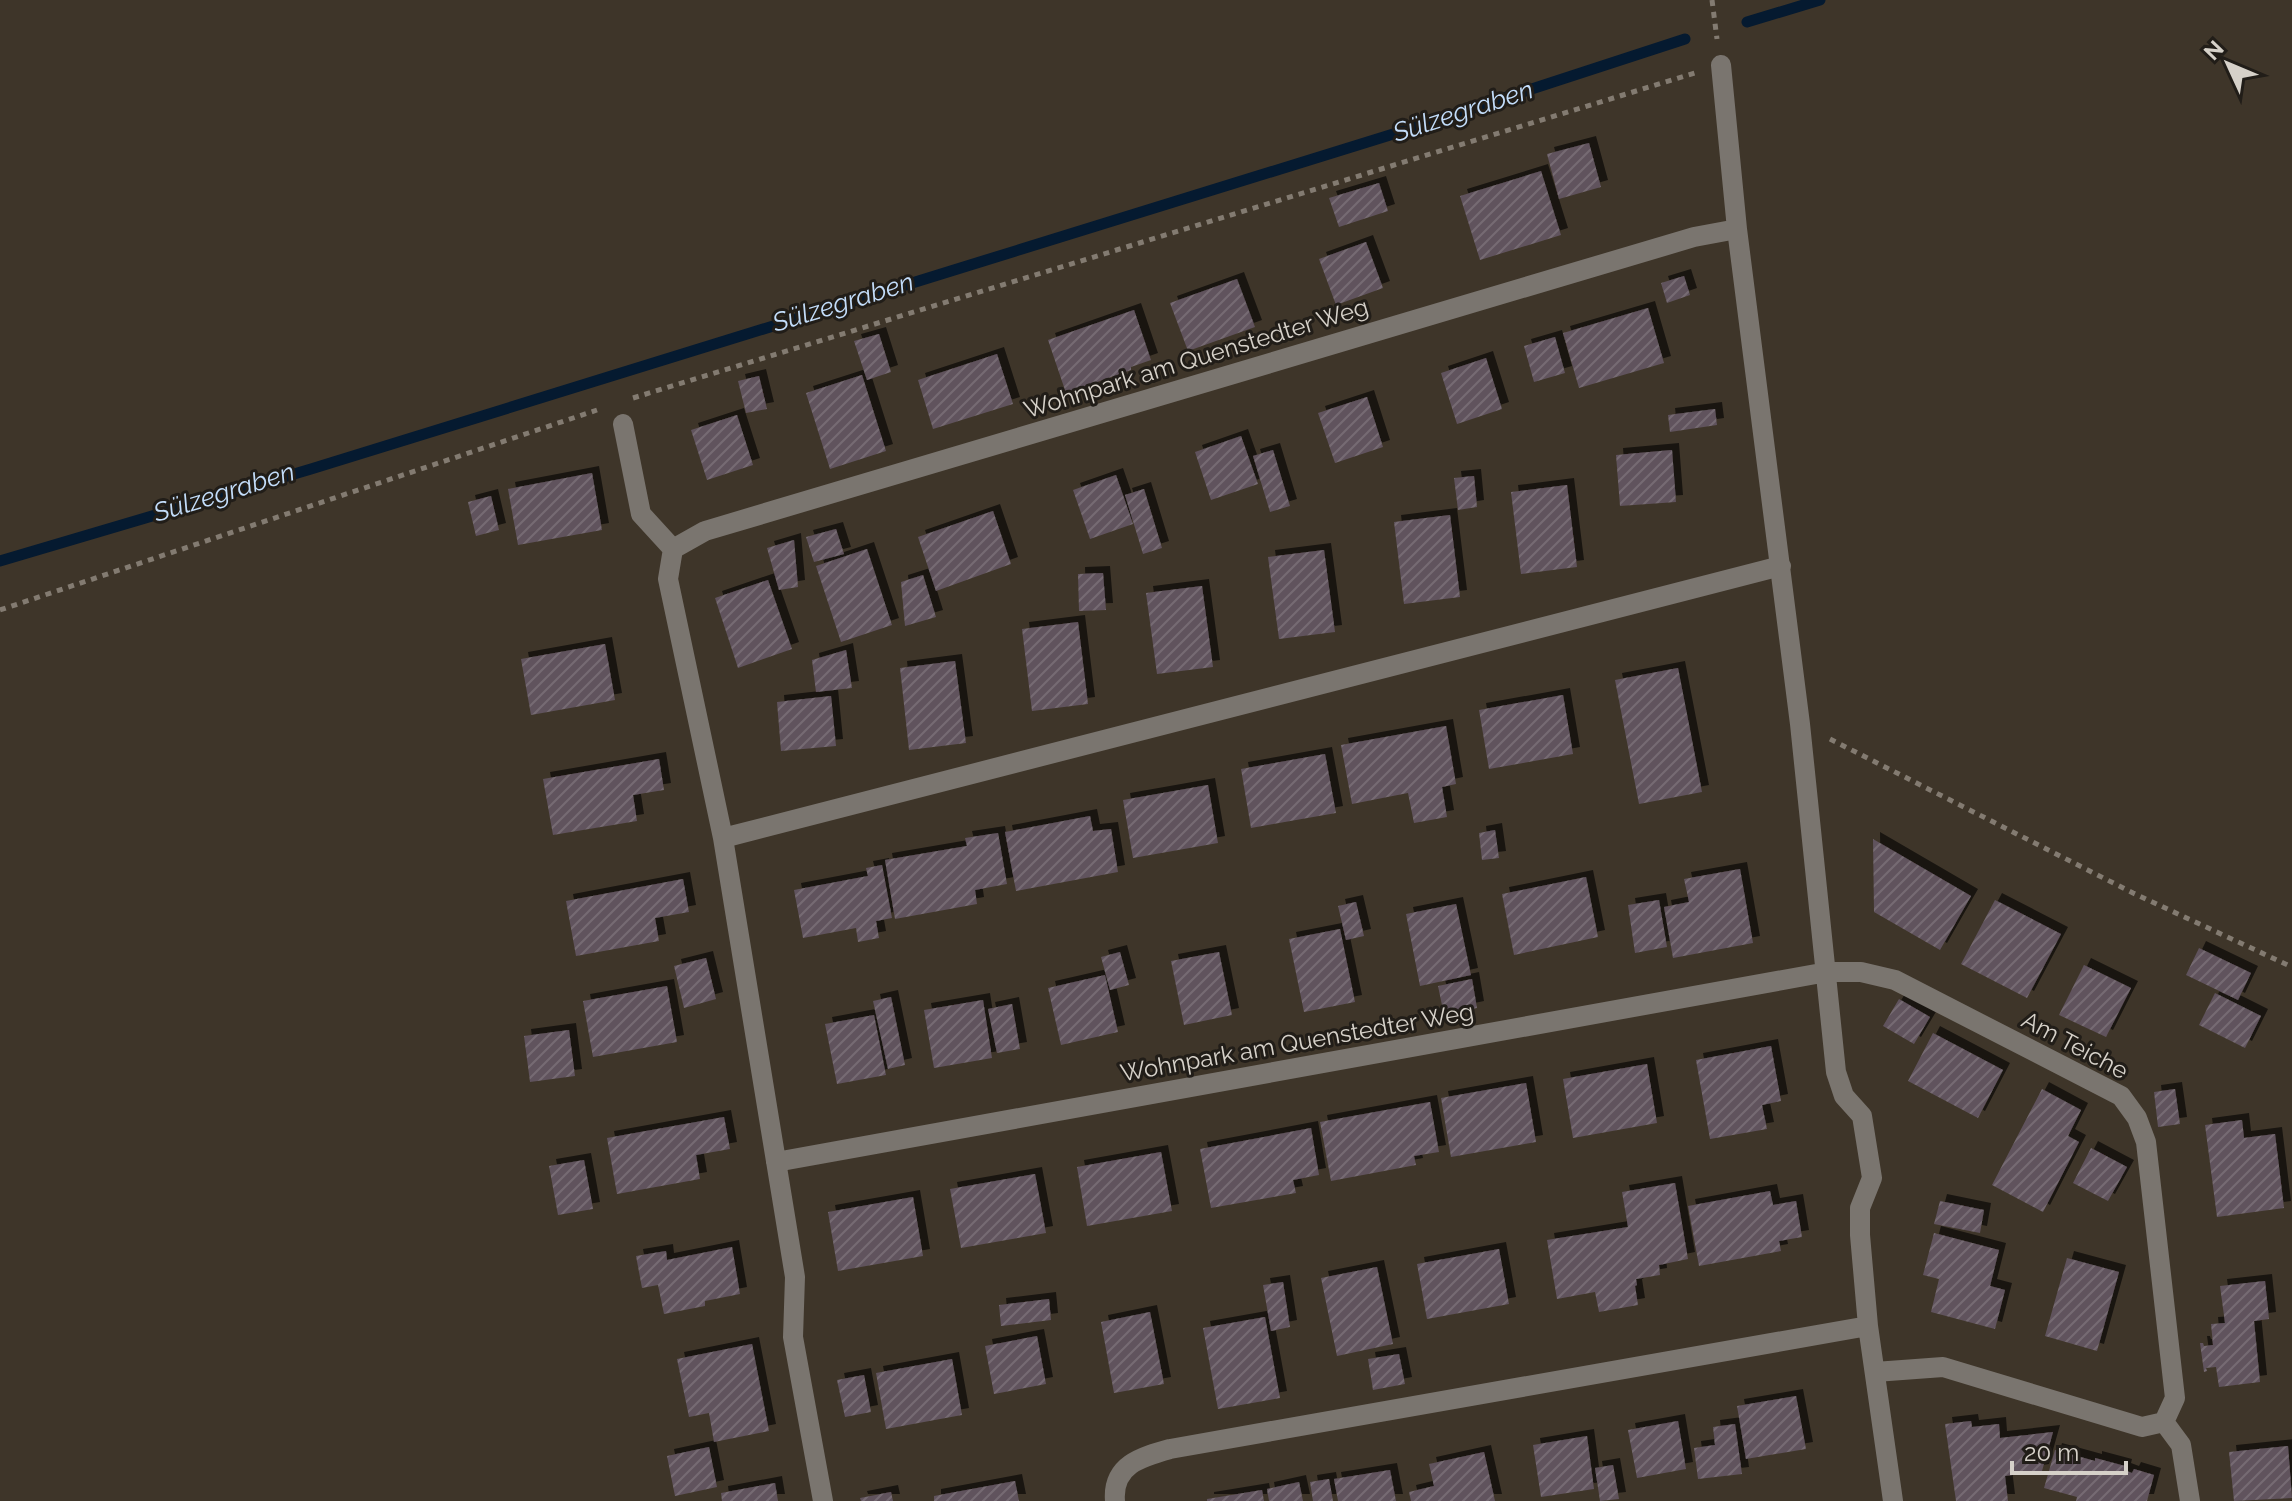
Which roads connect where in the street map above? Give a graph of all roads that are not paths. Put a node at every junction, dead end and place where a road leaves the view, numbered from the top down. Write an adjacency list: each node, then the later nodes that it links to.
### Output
1 (1721, 65): 2 (street)
2 (1737, 229): 4 (street, Wohnpark am Quenstedter Weg); 5 (street)
3 (623, 424): 4 (street)
4 (673, 549): 6 (street)
5 (1781, 566): 6 (street); 7 (street)
6 (723, 838): 8 (street)
7 (1827, 972): 8 (street, Wohnpark am Quenstedter Weg); 9 (street); 11 (street, Am Teiche)
8 (776, 1162): 12 (street)
9 (1868, 1326): 10 (street); 13 (street)
10 (1875, 1372): 11 (street); 14 (street)
11 (2164, 1422): 15 (street)
12 (823, 1501)
13 (1115, 1501)
14 (1893, 1501)
15 (2190, 1501)

